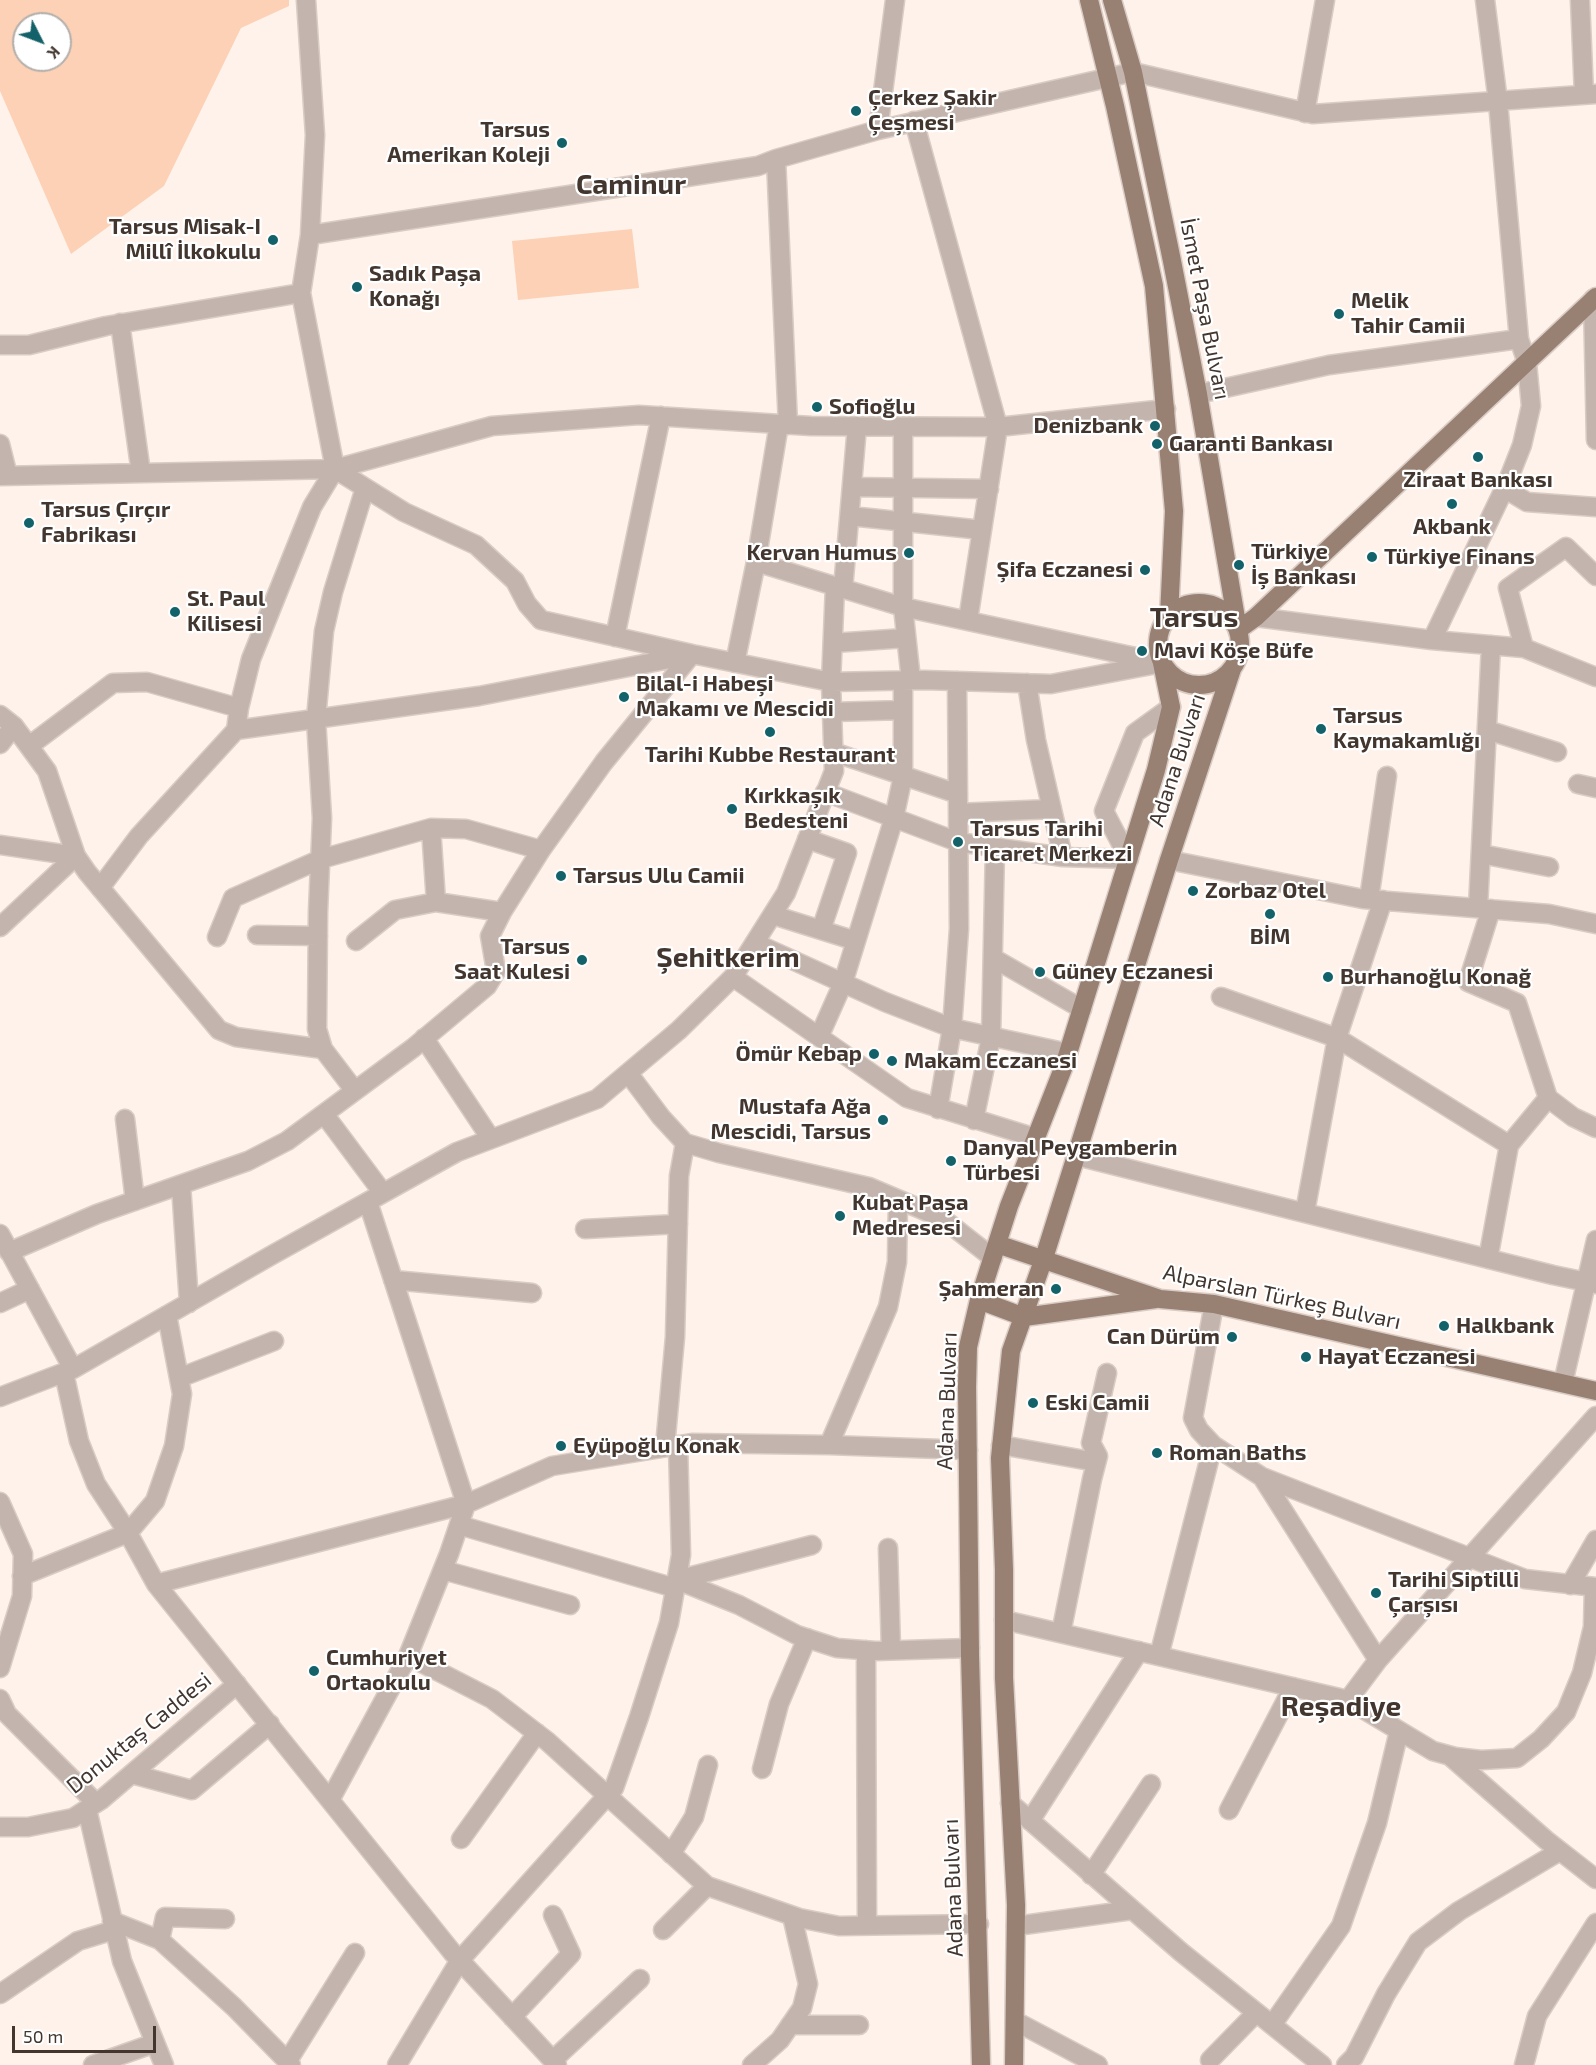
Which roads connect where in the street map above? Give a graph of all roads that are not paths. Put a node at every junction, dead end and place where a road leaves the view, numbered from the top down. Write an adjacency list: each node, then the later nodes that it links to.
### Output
1 (306, 0): 16 (street)
2 (895, 0): 14 (street)
3 (1089, 0): 9 (main road)
4 (1113, 0): 8 (main road, İsmet Paşa Bulvarı)
5 (1325, 0): 12 (street)
6 (1485, 0): 11 (street)
7 (1580, 0): 10 (street)
8 (1133, 72): 9 (street); 12 (street); 23 (main road, İsmet Paşa Bulvarı)
9 (1108, 77): 13 (street); 24 (main road)
10 (1590, 94): 11 (street)
11 (1498, 102): 12 (street); 20 (street)
12 (1305, 113)
13 (914, 121): 14 (street); 29 (street)
14 (878, 129): 15 (street)
15 (776, 159): 16 (street); 26 (street)
16 (310, 234): 17 (street)
17 (301, 293): 19 (street); 32 (street)
18 (1595, 299): 22 (main road); 30 (street)
19 (120, 323): 21 (street); 33 (street)
20 (1519, 339): 22 (street); 23 (street)
21 (0, 345)
22 (1527, 363): 38 (street); 49 (main road)
23 (1198, 394): 51 (main road, İsmet Paşa Bulvarı)
24 (1166, 409): 29 (street); 48 (main road)
25 (661, 416): 26 (street); 32 (street); 52 (street)
26 (784, 424): 27 (street); 44 (street)
27 (857, 426): 28 (street); 35 (street)
28 (903, 427): 29 (street); 37 (street)
29 (998, 427): 39 (street)
30 (1596, 440)
31 (0, 444): 34 (street)
32 (334, 469): 33 (street); 36 (street); 68 (street)
33 (141, 473): 34 (street)
34 (4, 476)
35 (852, 487): 37 (street); 41 (street)
36 (365, 488): 52 (street); 71 (street)
37 (902, 488): 39 (street); 42 (street)
38 (1504, 488): 40 (street); 54 (street)
39 (989, 489): 43 (street)
40 (1596, 507)
41 (850, 516): 42 (street); 46 (street)
42 (903, 521): 43 (street); 47 (street)
43 (982, 530): 50 (street)
44 (756, 562): 46 (street); 59 (street)
45 (1596, 576): 57 (street)
46 (839, 588): 47 (street); 55 (street)
47 (903, 607): 50 (street); 53 (street)
48 (1169, 616): 51 (main road); 60 (main road)
49 (1256, 617): 51 (main road); 54 (street)
50 (968, 620): 60 (street)
51 (1238, 630): 61 (main road)
52 (615, 637): 58 (street)
53 (906, 638): 55 (street); 63 (street)
54 (1432, 640): 56 (street)
55 (833, 643): 65 (street)
56 (1491, 645): 57 (street); 74 (street)
57 (1524, 648): 62 (street)
58 (692, 654): 59 (street); 71 (street); 91 (street)
59 (735, 663): 65 (street)
60 (1162, 663): 61 (main road); 66 (street); 67 (main road, Adana Bulvarı)
61 (1232, 669): 97 (main road, Adana Bulvarı)
62 (1596, 677)
63 (907, 680): 64 (street); 65 (street); 69 (street)
64 (957, 681): 66 (street); 82 (street)
65 (831, 682): 70 (street)
66 (1027, 684): 83 (street)
67 (1171, 707): 96 (main road, Adana Bulvarı); 96 (street)
68 (239, 708): 73 (street); 76 (street)
69 (903, 710): 70 (street); 79 (street)
70 (832, 712): 77 (street)
71 (316, 719): 73 (street); 95 (street)
72 (7, 721): 75 (street); 76 (street)
73 (236, 730): 99 (street)
74 (1487, 730): 78 (street); 92 (street)
75 (0, 744)
76 (29, 746): 93 (street)
77 (833, 752): 79 (street); 81 (street)
78 (1557, 752)
79 (903, 776): 82 (street); 85 (street)
80 (1387, 776): 100 (street)
81 (825, 792): 85 (street); 87 (street)
82 (958, 794): 84 (street)
83 (1052, 809): 84 (street); 94 (street)
84 (958, 813): 88 (street)
85 (894, 818): 88 (street); 111 (street)
86 (431, 828): 91 (street); 95 (street); 101 (street)
87 (807, 838): 104 (street); 107 (street)
88 (958, 842): 90 (street); 119 (street)
89 (0, 844): 93 (street)
90 (995, 848): 94 (street); 114 (street)
91 (541, 850): 103 (street)
92 (1481, 855): 98 (street); 102 (street)
93 (76, 856): 99 (street); 106 (street)
94 (1063, 857): 96 (street)
95 (321, 858): 109 (street); 110 (street)
96 (1129, 859): 118 (main road, Adana Bulvarı)
97 (1168, 860): 100 (street); 138 (main road, Adana Bulvarı)
98 (1549, 867)
99 (100, 888): 124 (street)
100 (1376, 900): 102 (street); 123 (street)
101 (436, 902): 103 (street); 112 (street)
102 (1485, 909): 105 (street); 128 (street)
103 (502, 912): 122 (street)
104 (772, 915): 107 (street); 113 (street)
105 (1596, 924)
106 (0, 927)
107 (820, 930): 111 (street)
108 (257, 935): 109 (street)
109 (318, 936): 124 (street)
110 (217, 937)
111 (856, 940): 116 (street)
112 (356, 941)
113 (755, 943): 115 (street); 116 (street)
114 (993, 958): 118 (street); 120 (street)
115 (733, 977): 121 (street); 126 (street)
116 (843, 983): 119 (street); 121 (street)
117 (1221, 997): 123 (street)
118 (1082, 1009): 125 (main road, Adana Bulvarı)
119 (952, 1029): 120 (street); 129 (street)
120 (991, 1036): 125 (street); 132 (street)
121 (819, 1037): 129 (street)
122 (424, 1038): 127 (street); 135 (street)
123 (1337, 1038): 137 (street); 143 (street)
124 (323, 1049): 127 (street)
125 (1068, 1053): 134 (main road, Adana Bulvarı)
126 (628, 1073): 135 (street); 136 (street)
127 (355, 1091): 130 (street)
128 (1548, 1098): 133 (street); 137 (street)
129 (938, 1109): 132 (street)
130 (324, 1114): 139 (street); 140 (street)
131 (125, 1119): 142 (street)
132 (974, 1120): 134 (street)
133 (1596, 1128)
134 (1035, 1138): 148 (main road, Adana Bulvarı)
135 (491, 1139): 140 (street)
136 (685, 1143): 141 (street); 144 (street)
137 (1509, 1145): 150 (street)
138 (1077, 1156): 143 (street); 149 (main road, Adana Bulvarı)
139 (181, 1185): 142 (street); 157 (street)
140 (376, 1197): 151 (street); 157 (street)
141 (898, 1200): 148 (street); 170 (street)
142 (135, 1201): 147 (street)
143 (1305, 1212): 150 (street)
144 (678, 1224): 145 (street); 173 (street)
145 (585, 1229)
146 (1596, 1240): 152 (street)
147 (3, 1241): 153 (street)
148 (995, 1251): 149 (main road, Alparslan Türkeş Bulvarı); 156 (main road, Adana Bulvarı)
149 (1044, 1258): 155 (main road, Alparslan Türkeş Bulvarı); 161 (main road, Adana Bulvarı)
150 (1488, 1259): 152 (street)
151 (393, 1280): 154 (street); 178 (street)
152 (1591, 1283): 166 (street)
153 (30, 1289): 158 (street); 163 (street)
154 (532, 1293)
155 (1160, 1299): 159 (main road, Alparslan Türkeş Bulvarı); 161 (main road)
156 (979, 1300): 161 (main road); 174 (main road, Adana Bulvarı)
157 (189, 1303): 160 (street)
158 (0, 1304)
159 (1214, 1304): 166 (main road, Alparslan Türkeş Bulvarı); 172 (street)
160 (167, 1315): 163 (street); 165 (street)
161 (1024, 1317): 171 (main road, Adana Bulvarı)
162 (274, 1341): 165 (street)
163 (68, 1371): 168 (street); 180 (street)
164 (1107, 1373): 175 (street)
165 (179, 1378): 180 (street)
166 (1563, 1383): 167 (main road, Alparslan Türkeş Bulvarı)
167 (1596, 1391)
168 (0, 1397)
169 (1596, 1416): 184 (street)
170 (829, 1445): 173 (street); 174 (street)
171 (1001, 1445): 175 (street); 192 (main road, Adana Bulvarı)
172 (1214, 1445): 176 (street); 200 (street)
173 (671, 1446): 178 (street); 188 (street)
174 (968, 1450): 195 (main road, Adana Bulvarı)
175 (1096, 1462): 193 (street)
176 (1262, 1477): 184 (street); 201 (street)
177 (0, 1502): 186 (street)
178 (466, 1504): 179 (street); 187 (street)
179 (459, 1525): 185 (street); 188 (street)
180 (128, 1533): 186 (street); 187 (street)
181 (1596, 1540): 189 (street)
182 (813, 1545): 188 (street)
183 (888, 1548): 197 (street)
184 (1470, 1557): 189 (street); 201 (street)
185 (443, 1570): 191 (street); 199 (street)
186 (22, 1576): 202 (street)
187 (156, 1584): 203 (street)
188 (676, 1584): 194 (street); 215 (street)
189 (1570, 1585): 190 (street)
190 (1595, 1587): 210 (street)
191 (570, 1605)
192 (1004, 1620): 193 (street); 217 (main road, Adana Bulvarı)
193 (1061, 1633): 198 (street)
194 (807, 1638): 196 (street); 212 (street)
195 (970, 1648): 197 (street); 233 (main road, Adana Bulvarı)
196 (866, 1650): 197 (street); 235 (street)
197 (891, 1650)
198 (1139, 1651): 200 (street); 220 (street)
199 (408, 1656): 209 (street); 216 (street)
200 (1159, 1656): 204 (street)
201 (1378, 1660): 206 (street)
202 (0, 1668)
203 (237, 1684): 207 (street); 213 (street, Donuktaş Caddesi)
204 (1293, 1687): 206 (street); 219 (street)
205 (0, 1699): 218 (street)
206 (1348, 1700): 208 (street)
207 (270, 1724): 213 (street); 216 (street)
208 (1399, 1731): 210 (street); 248 (street)
209 (537, 1733): 215 (street); 222 (street)
210 (1450, 1756): 223 (street)
211 (708, 1766): 224 (street)
212 (762, 1769)
213 (132, 1774): 218 (street, Donuktaş Caddesi)
214 (1151, 1784): 225 (street)
215 (608, 1795): 224 (street); 240 (street)
216 (330, 1800): 240 (street)
217 (1010, 1803): 220 (street); 236 (main road, Adana Bulvarı)
218 (91, 1806): 221 (street, Donuktaş Caddesi); 234 (street)
219 (1229, 1810)
220 (1030, 1821): 225 (street)
221 (0, 1827)
222 (461, 1839)
223 (1560, 1851): 226 (street); 252 (street)
224 (671, 1854): 227 (street)
225 (1091, 1875): 228 (street)
226 (1596, 1879)
227 (707, 1886): 230 (street); 237 (street)
228 (1132, 1910): 236 (street); 243 (street)
229 (553, 1915): 244 (street)
230 (792, 1916): 235 (street); 246 (street)
231 (225, 1919): 238 (street)
232 (1596, 1923): 262 (street)
233 (979, 1924): 235 (street); 258 (main road, Adana Bulvarı)
234 (113, 1925): 238 (street); 242 (street); 249 (street)
235 (867, 1925)
236 (1016, 1926): 245 (main road, Adana Bulvarı)
237 (663, 1930)
238 (160, 1940): 254 (street)
239 (355, 1953): 254 (street)
240 (460, 1960): 244 (street); 257 (street)
241 (640, 1979): 253 (street)
242 (0, 1994)
243 (1256, 2013): 248 (street); 250 (street)
244 (512, 2017): 253 (street)
245 (1015, 2021): 259 (main road, Adana Bulvarı); 260 (street)
246 (790, 2025): 247 (street); 251 (street)
247 (859, 2025)
248 (1272, 2025): 261 (street)
249 (155, 2043): 255 (street); 256 (street)
250 (1209, 2060)
251 (761, 2062)
252 (1355, 2062)
253 (555, 2063)
254 (289, 2064)
255 (93, 2065)
256 (164, 2065)
257 (397, 2065)
258 (981, 2065)
259 (1014, 2065)
260 (1098, 2065)
261 (1322, 2065)
262 (1524, 2065)

